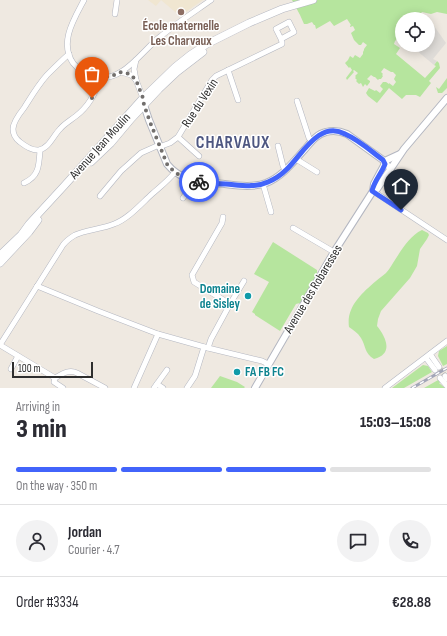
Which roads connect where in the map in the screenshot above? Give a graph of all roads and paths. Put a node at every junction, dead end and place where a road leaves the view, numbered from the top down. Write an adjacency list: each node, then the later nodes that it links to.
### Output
1 (84, 0): 8 (street)
2 (117, 0): 5 (street)
3 (211, 0): 9 (street)
4 (313, 0): 6 (main road)
5 (114, 14)
6 (229, 34): 19 (main road, Avenue Jean Moulin); 19 (main road, Avenue Jean Moulin)
7 (281, 39): 12 (street, Rue du Vexin)
8 (69, 54): 15 (street); 25 (street)
9 (136, 60): 10 (street); 11 (street)
10 (129, 66): 11 (street); 13 (street); 14 (street)
11 (134, 70): 16 (street)
12 (228, 70): 18 (street); 21 (street, Rue du Vexin)
13 (121, 72): 14 (street); 15 (street)
14 (130, 74): 16 (street)
15 (100, 78): 25 (street)
16 (136, 80): 19 (street)
17 (447, 98): 26 (street, Avenue des Robaresses)
18 (238, 100)
19 (144, 101): 23 (street); 45 (main road, Avenue Jean Moulin); 46 (main road, Avenue Jean Moulin)
20 (297, 101): 22 (street)
21 (178, 137): 23 (street, Rue du Vexin); 27 (street)
22 (312, 141): 28 (street); 29 (street)
23 (159, 146): 32 (street); 38 (street, Rue du Vexin)
24 (278, 146): 31 (street)
25 (40, 150): 35 (street)
26 (400, 154): 29 (street, Avenue des Robaresses); 30 (street, Avenue des Robaresses)
27 (199, 156)
28 (296, 159): 31 (street); 33 (street)
29 (385, 161): 30 (street); 37 (street, Avenue des Robaresses)
30 (392, 166): 37 (street, Avenue des Robaresses)
31 (286, 170): 36 (street)
32 (175, 172): 34 (street); 48 (street)
33 (317, 172)
34 (194, 181): 36 (street); 39 (street)
35 (24, 184)
36 (263, 184): 40 (street)
37 (372, 191): 43 (street); 44 (street, Avenue des Robaresses)
38 (100, 196)
39 (183, 198)
40 (271, 212)
41 (223, 217): 49 (street)
42 (293, 228): 44 (street)
43 (447, 240)
44 (334, 252): 56 (street, Avenue des Robaresses)
45 (0, 255)
46 (0, 263)
47 (244, 281): 49 (street)
48 (38, 286): 50 (street); 52 (street)
49 (230, 304): 53 (street)
50 (158, 334): 53 (street); 66 (street)
51 (447, 341): 55 (street)
52 (0, 345): 54 (street)
53 (206, 347): 56 (street); 68 (street)
54 (18, 356): 57 (street); 60 (street)
55 (428, 356): 58 (street); 70 (street)
56 (268, 364): 69 (street, Avenue des Robaresses)
57 (11, 369)
58 (437, 369)
59 (167, 370): 62 (street)
60 (55, 378): 64 (street); 65 (street)
61 (444, 378): 63 (street)
62 (156, 386): 67 (street)
63 (447, 386)
64 (62, 388)
65 (105, 388)
66 (134, 388)
67 (164, 388)
68 (187, 388)
69 (255, 388)
70 (385, 388)

